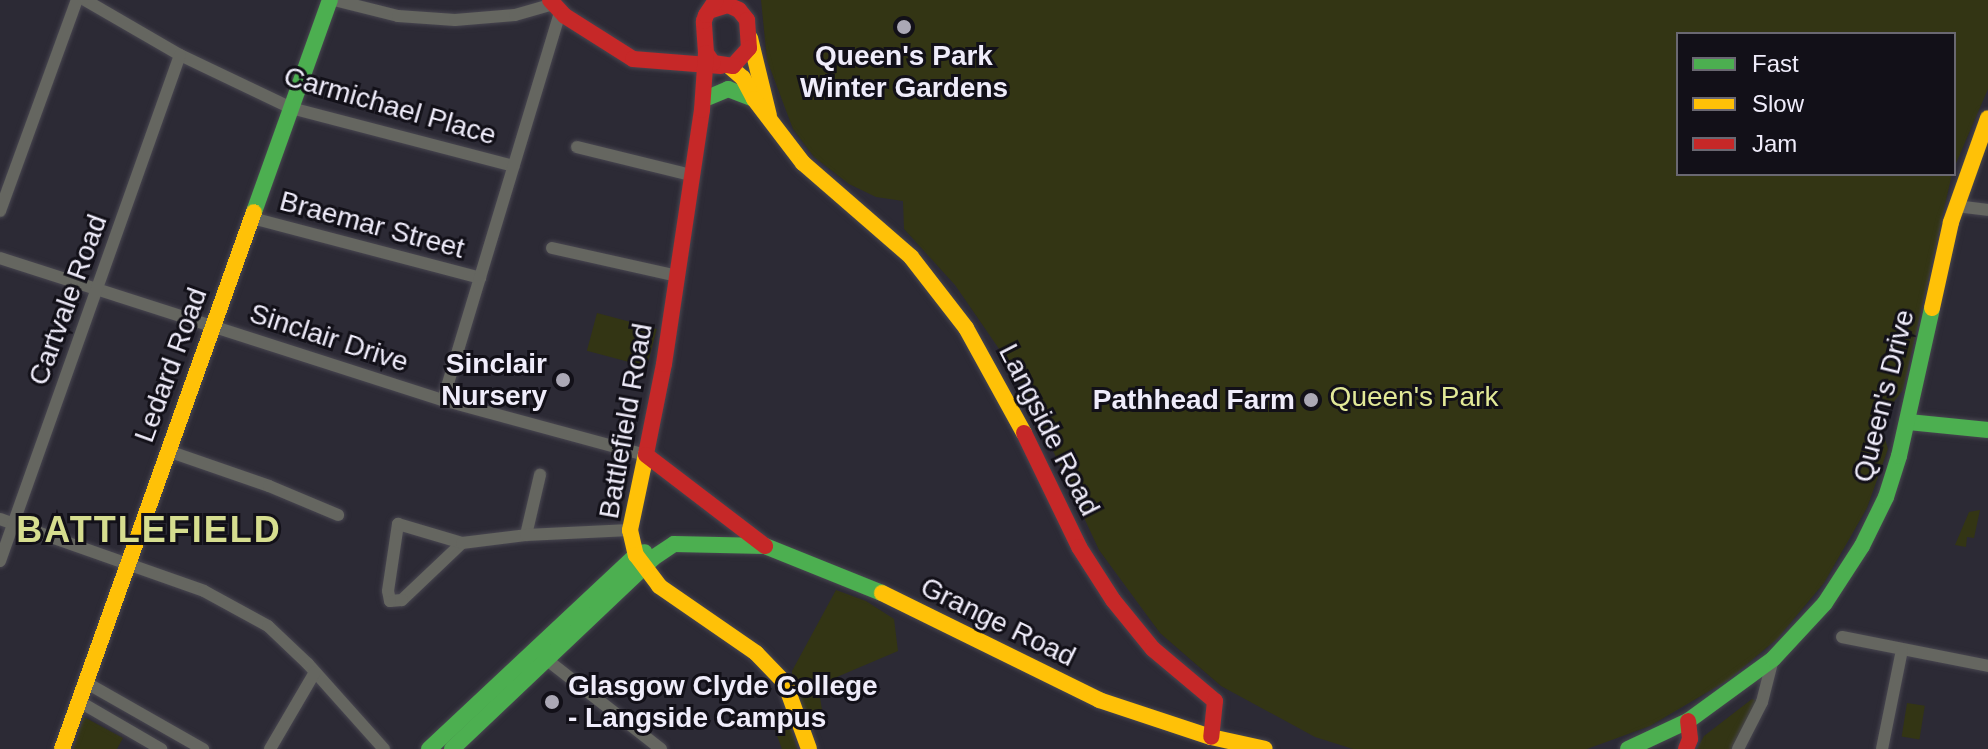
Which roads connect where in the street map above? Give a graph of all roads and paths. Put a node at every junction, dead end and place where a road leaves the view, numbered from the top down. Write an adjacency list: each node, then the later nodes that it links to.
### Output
1 (77, 0): 20 (street)
2 (85, 0): 7 (street, Carmichael Place)
3 (332, 0): 5 (street); 12 (street, Ledard Road)
4 (727, 5): 6 (street, Langside Road); 8 (street)
5 (554, 6): 9 (street); 16 (street)
6 (749, 34): 8 (street, Battlefield Road); 13 (street, Langside Road)
7 (180, 55): 12 (street, Carmichael Place); 26 (street, Cartvale Road)
8 (717, 63): 9 (street); 10 (street, Langside Road); 11 (street, Battlefield Road)
9 (681, 64): 11 (street)
10 (754, 99): 11 (street); 13 (street, Langside Road)
11 (705, 104): 17 (street, Battlefield Road)
12 (291, 108): 16 (street, Carmichael Place); 21 (street, Ledard Road)
13 (770, 118): 52 (street, Langside Road)
14 (1988, 118): 18 (street, Queen's Drive)
15 (577, 147): 17 (street)
16 (514, 166): 25 (street)
17 (691, 175): 24 (street, Battlefield Road)
18 (1956, 206): 19 (street); 29 (street, Queen's Drive)
19 (1988, 210)
20 (0, 211)
21 (252, 218): 25 (street, Braemar Street); 27 (street, Ledard Road)
22 (552, 248): 24 (street)
23 (0, 258): 26 (street, Sinclair Drive)
24 (677, 276): 32 (street, Battlefield Road)
25 (480, 278): 28 (street)
26 (98, 289): 27 (street, Sinclair Drive); 35 (street, Cartvale Road)
27 (213, 327): 28 (street, Sinclair Drive); 31 (street, Ledard Road)
28 (443, 400): 32 (street, Sinclair Drive)
29 (1909, 422): 30 (street); 46 (street, Queen's Drive)
30 (1988, 430)
31 (168, 451): 34 (street); 42 (street, Ledard Road)
32 (646, 455): 36 (street, Battlefield Road); 39 (street, Grange Road)
33 (540, 475): 37 (street)
34 (338, 515)
35 (6, 521): 40 (street, Cartvale Road); 42 (street)
36 (630, 530): 37 (street); 41 (street, Battlefield Road)
37 (526, 535): 38 (street)
38 (462, 543): 38 (street)
39 (765, 546): 41 (street, Grange Road); 52 (street, Grange Road)
40 (0, 561)
41 (640, 561): 45 (street); 61 (street)
42 (128, 566): 48 (street); 49 (street, Ledard Road)
43 (1842, 637): 44 (street)
44 (1902, 650): 47 (street); 66 (street)
45 (540, 654): 58 (street); 59 (street); 60 (street)
46 (1773, 659): 51 (street); 65 (street)
47 (1988, 666)
48 (315, 672): 56 (street); 57 (street)
49 (85, 682): 50 (street, Ledard Road); 55 (street)
50 (80, 702): 53 (street, Ledard Road); 54 (street)
51 (1688, 721): 63 (street); 64 (street)
52 (1210, 743): 62 (street)
53 (62, 749)
54 (161, 749)
55 (203, 749)
56 (270, 749)
57 (384, 749)
58 (429, 749)
59 (452, 749)
60 (661, 749)
61 (809, 749)
62 (1265, 749)
63 (1628, 749)
64 (1686, 749)
65 (1738, 749)
66 (1882, 749)

